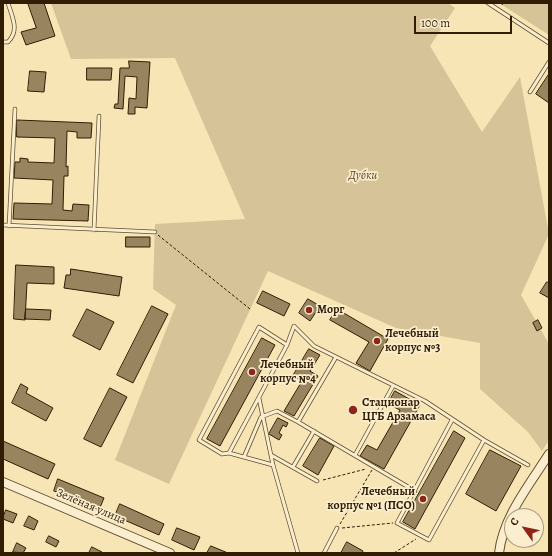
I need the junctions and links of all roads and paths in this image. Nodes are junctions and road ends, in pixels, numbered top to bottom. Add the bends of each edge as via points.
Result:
1 (8, 3) edge
2 (488, 3) edge
3 (503, 3) edge
4 (502, 5) dead end
5 (3, 42) edge
6 (549, 43) edge
7 (549, 62) edge
8 (530, 92) dead end
9 (15, 109) dead end
10 (99, 116) dead end
11 (3, 225) edge
12 (9, 226) junction
13 (94, 230) junction
14 (155, 232) joint
15 (250, 309) dead end
16 (287, 344) junction
17 (336, 357) junction
18 (393, 386) junction
19 (259, 397) junction
20 (261, 417) junction
21 (452, 420) junction
22 (298, 422) junction
23 (314, 431) junction
24 (484, 440) junction
25 (229, 453) junction
26 (549, 454) edge
27 (271, 455) junction
28 (355, 455) junction
29 (244, 457) junction
30 (273, 465) junction
31 (528, 465) dead end
32 (293, 467) junction
33 (374, 467) junction
34 (317, 481) joint
35 (3, 482) edge
36 (415, 490) junction
37 (397, 523) junction
38 (338, 528) junction
39 (421, 536) junction
40 (170, 553) edge
41 (298, 553) edge
42 (324, 553) edge
43 (394, 553) edge
44 (499, 553) edge

1 - 5 lane via 16,27 14,36 8,42
2 - 6 lane
3 - 4 path
7 - 8 lane
9 - 12 lane
10 - 13 lane
11 - 12 lane
12 - 13 lane
13 - 14 lane
14 - 15 path
16 - 17 lane via 294,326 314,346
16 - 19 lane
16 - 25 lane via 259,327 199,440 222,454
17 - 18 lane
17 - 22 lane
18 - 21 lane via 426,401
18 - 28 lane
19 - 20 lane
19 - 25 lane
20 - 22 lane via 276,411
20 - 27 lane
20 - 29 lane
21 - 24 lane
21 - 36 lane
22 - 23 lane
23 - 28 lane
23 - 32 lane
24 - 31 lane
24 - 39 lane via 429,540
25 - 29 lane
26 - 44 street via 507,522
27 - 30 lane
27 - 32 lane
28 - 33 lane
29 - 30 lane
30 - 41 lane
32 - 34 lane
33 - 34 path
33 - 36 lane
33 - 38 path
35 - 40 street, Зелёная улица
36 - 37 lane
37 - 38 path
37 - 39 lane
38 - 42 lane
39 - 43 path

